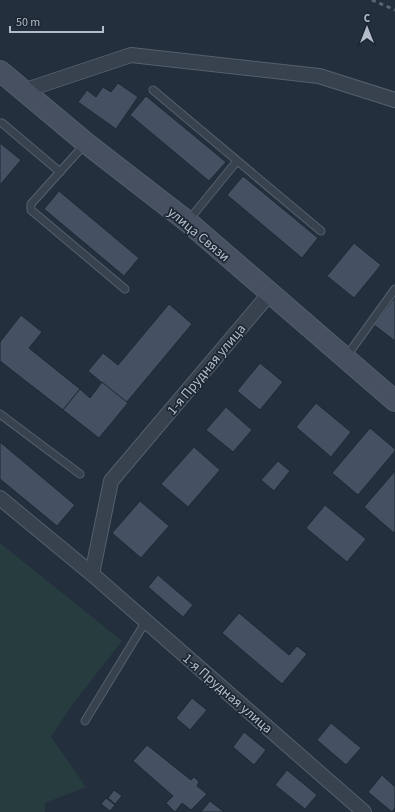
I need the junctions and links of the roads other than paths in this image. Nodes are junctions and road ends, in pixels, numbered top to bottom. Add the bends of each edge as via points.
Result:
1 (0, 71) edge
2 (153, 90) dead end
3 (23, 91) junction
4 (395, 100) edge
5 (0, 123) edge
6 (86, 143) junction
7 (237, 161) junction
8 (60, 172) junction
9 (188, 222) junction
10 (321, 231) dead end
11 (395, 289) edge
12 (125, 290) dead end
13 (270, 293) junction
14 (345, 358) junction
15 (395, 401) edge
16 (0, 414) edge
17 (80, 474) dead end
18 (0, 498) edge
19 (92, 574) junction
20 (146, 621) junction
21 (85, 721) dead end
22 (364, 812) edge

1 - 3 street, улица Связи
2 - 7 lane
3 - 4 street via 131,55 319,76
3 - 6 street, улица Связи
5 - 8 lane
6 - 8 lane
6 - 9 street, улица Связи
7 - 9 lane
7 - 10 lane
8 - 12 lane via 31,204 31,210
9 - 13 street, улица Связи
11 - 14 lane
13 - 14 street, улица Связи
13 - 19 street, 1-я Прудная улица via 111,481
14 - 15 street, улица Связи
16 - 17 lane
18 - 19 street, 1-я Прудная улица
19 - 20 street, 1-я Прудная улица
20 - 21 lane
20 - 22 street, 1-я Прудная улица

